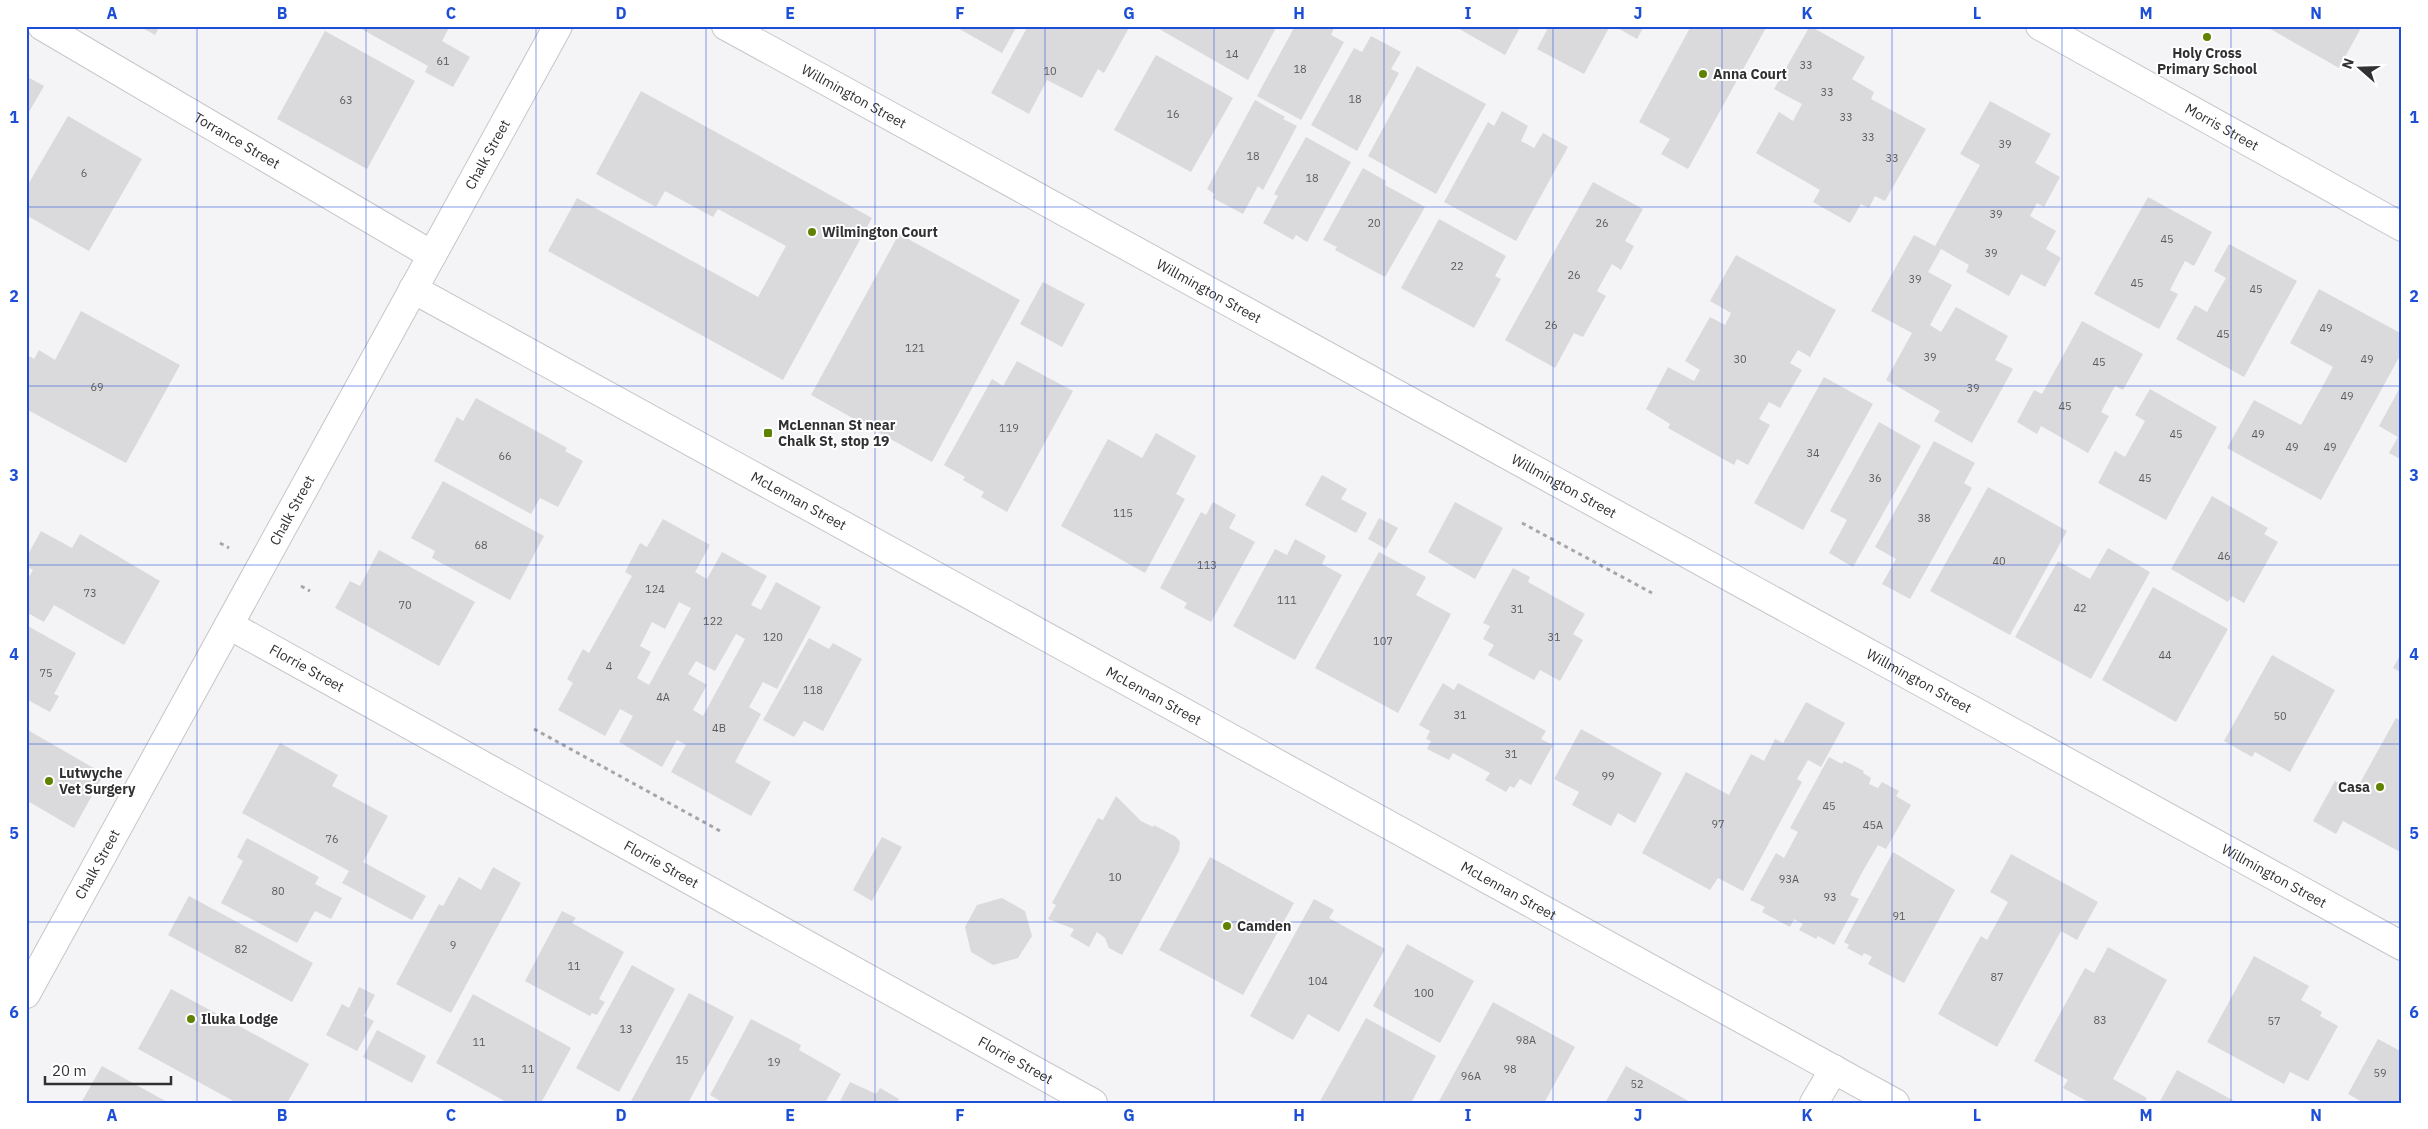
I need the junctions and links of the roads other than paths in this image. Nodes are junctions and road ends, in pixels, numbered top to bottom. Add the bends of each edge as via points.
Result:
1 (42, 26) edge
2 (558, 26) edge
3 (726, 26) edge
4 (2040, 26) edge
5 (2402, 227) edge
6 (432, 255) junction
7 (413, 289) junction
8 (229, 625) junction
9 (2402, 946) edge
10 (26, 994) edge
11 (1834, 1070) junction
12 (1093, 1103) edge
13 (1814, 1103) edge
14 (1894, 1103) edge

1 - 6 street, Torrance Street
2 - 6 street, Chalk Street
3 - 9 street, Willmington Street
4 - 5 street, Morris Street
6 - 7 street, Chalk Street
7 - 8 street, Chalk Street
7 - 11 street, McLennan Street
8 - 10 street, Chalk Street
8 - 12 street, Florrie Street
11 - 13 street
11 - 14 street, McLennan Street

